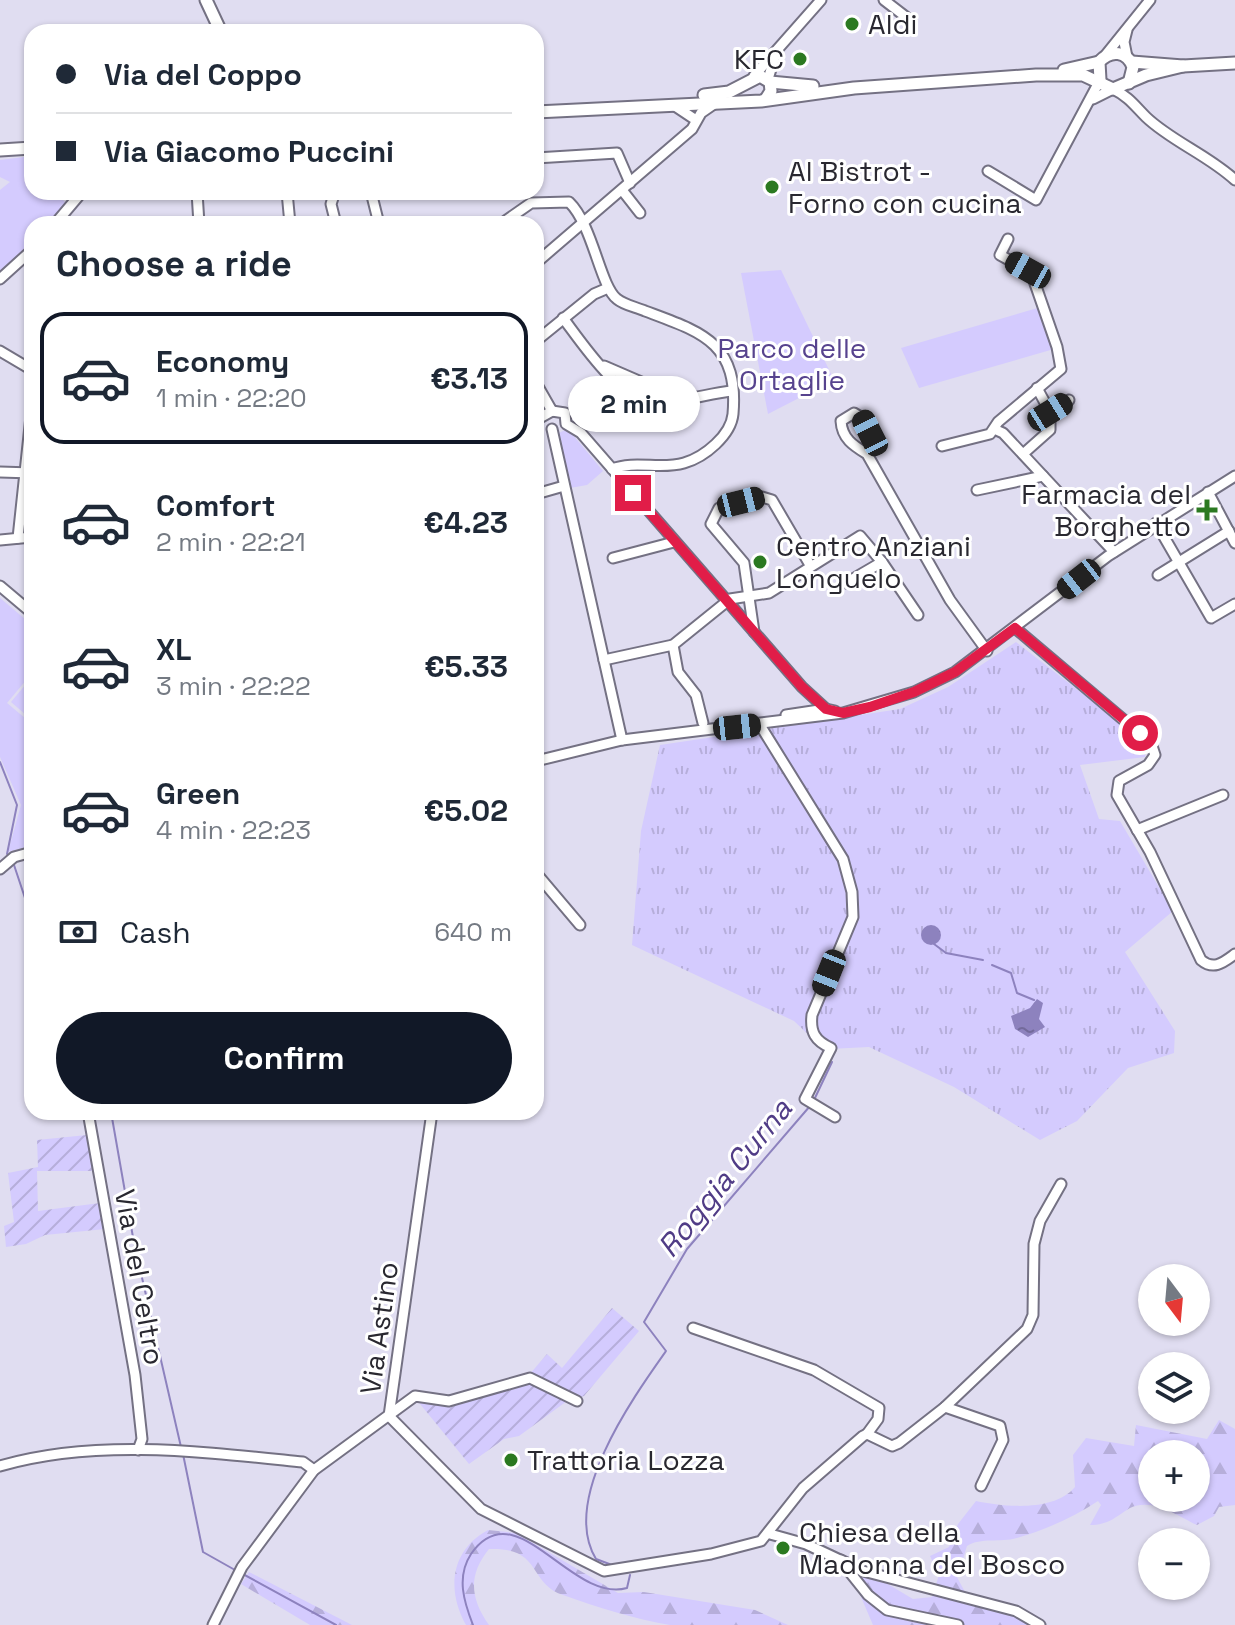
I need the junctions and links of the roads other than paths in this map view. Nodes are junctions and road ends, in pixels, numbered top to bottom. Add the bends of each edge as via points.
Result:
1 (821, 0) edge
2 (884, 0) edge
3 (1150, 0) edge
4 (206, 1) edge
5 (906, 17) dead end
6 (212, 24) edge
7 (217, 24) edge
8 (1128, 26) junction
9 (777, 50) junction
10 (1129, 59) junction
11 (1102, 60) junction
12 (1235, 63) edge
13 (1183, 66) junction
14 (1036, 75) junction
15 (1100, 80) junction
16 (750, 81) junction
17 (769, 81) junction
18 (1129, 83) junction
19 (854, 88) junction
20 (1113, 89) junction
21 (716, 98) junction
22 (1131, 98) junction
23 (766, 99) junction
24 (1093, 99) junction
25 (751, 100) junction
26 (698, 103) junction
27 (672, 104) junction
28 (580, 109) junction
29 (544, 111) edge
30 (693, 118) junction
31 (687, 134) junction
32 (24, 148) edge
33 (0, 150) edge
34 (544, 158) edge
35 (988, 171) dead end
36 (1235, 180) edge
37 (626, 187) junction
38 (75, 200) edge
39 (640, 213) dead end
40 (62, 216) edge
41 (510, 216) edge
42 (584, 223) junction
43 (1008, 239) dead end
44 (544, 256) edge
45 (24, 257) edge
46 (0, 279) edge
47 (608, 288) junction
48 (563, 318) junction
49 (544, 334) edge
50 (0, 351) edge
51 (24, 365) edge
52 (600, 365) junction
53 (1037, 388) junction
54 (731, 391) junction
55 (681, 399) junction
56 (1069, 400) dead end
57 (544, 404) edge
58 (1050, 412) junction
59 (550, 420) junction
60 (544, 421) edge
61 (566, 424) junction
62 (994, 429) junction
63 (942, 446) dead end
64 (867, 454) dead end
65 (1023, 454) junction
66 (612, 469) junction
67 (0, 472) edge
68 (24, 473) edge
69 (1043, 476) junction
70 (1235, 476) edge
71 (564, 486) junction
72 (977, 490) dead end
73 (544, 492) edge
74 (1208, 492) junction
75 (24, 493) edge
76 (1156, 523) junction
77 (1229, 531) junction
78 (24, 537) edge
79 (15, 538) junction
80 (0, 539) edge
81 (674, 542) junction
82 (1235, 543) edge
83 (1114, 552) junction
84 (613, 558) dead end
85 (882, 562) junction
86 (1179, 562) junction
87 (810, 565) junction
88 (1158, 575) dead end
89 (846, 583) dead end
90 (0, 586) edge
91 (751, 596) junction
92 (726, 602) junction
93 (1235, 604) edge
94 (24, 606) edge
95 (918, 615) dead end
96 (1015, 628) junction
97 (754, 633) junction
98 (673, 645) junction
99 (987, 651) junction
100 (604, 660) junction
101 (802, 687) junction
102 (826, 709) junction
103 (797, 712) junction
104 (843, 713) junction
105 (776, 721) junction
106 (703, 723) dead end
107 (760, 725) junction
108 (737, 727) junction
109 (622, 740) junction
110 (544, 759) edge
111 (1223, 795) dead end
112 (1137, 830) junction
113 (24, 854) edge
114 (0, 869) edge
115 (544, 882) edge
116 (580, 925) dead end
117 (1235, 954) edge
118 (835, 1117) dead end
119 (89, 1120) edge
120 (431, 1120) edge
121 (1061, 1184) dead end
122 (693, 1328) dead end
123 (577, 1401) dead end
124 (945, 1407) junction
125 (389, 1416) junction
126 (867, 1434) junction
127 (138, 1450) junction
128 (0, 1466) edge
129 (314, 1470) junction
130 (981, 1486) dead end
131 (770, 1534) junction
132 (840, 1560) junction
133 (213, 1625) edge
134 (958, 1625) edge
135 (1040, 1625) edge

1 - 9 street
2 - 5 street
3 - 8 street
4 - 6 main road
4 - 7 main road
8 - 10 street via 1124,42
8 - 11 street
9 - 16 street
9 - 17 street
10 - 11 main road via 1111,53
10 - 13 main road via 1146,66
10 - 18 main road via 1134,73
11 - 14 main road
11 - 15 main road
12 - 13 main road
13 - 18 main road
14 - 15 main road
14 - 19 main road
15 - 20 main road
15 - 24 street
16 - 17 main road
16 - 21 main road
16 - 25 main road
17 - 19 main road via 790,87
17 - 23 main road
18 - 20 main road
18 - 22 street
19 - 23 main road
20 - 22 street
20 - 24 street
21 - 25 main road
21 - 26 main road
21 - 28 main road via 629,101
21 - 31 street
22 - 36 street via 1147,118 1214,160
23 - 25 main road
24 - 35 street via 1036,200
26 - 27 main road
26 - 30 street
27 - 28 main road
27 - 30 street
28 - 29 main road
30 - 31 street
31 - 37 street
32 - 33 main road
34 - 37 street via 617,153
37 - 39 street
37 - 42 street
38 - 40 street
41 - 42 street via 523,205 554,200 569,202
42 - 44 street
42 - 47 street
43 - 53 street via 1000,255 1031,272 1061,362 1059,371
45 - 46 street
47 - 48 street
47 - 54 street via 617,300 712,339 723,354
48 - 49 street
48 - 52 street
50 - 51 street
52 - 55 street
52 - 55 street via 638,399
53 - 58 street
53 - 62 street
54 - 55 street
54 - 66 street via 730,428 691,460
56 - 58 street
57 - 59 street
58 - 65 street via 1050,430
59 - 60 street
59 - 61 street via 560,429
59 - 61 street via 565,413
59 - 71 street
61 - 66 street via 581,433
62 - 63 street
62 - 65 street
64 - 99 street via 950,600
65 - 69 street
66 - 81 street
67 - 68 street
69 - 72 street
69 - 83 street
70 - 74 street
71 - 73 street
71 - 100 street
74 - 76 street
74 - 77 street
75 - 79 street
76 - 83 street
76 - 86 street
77 - 82 street
77 - 86 street
78 - 79 street
79 - 80 street
81 - 84 street
81 - 92 street
83 - 96 street
85 - 87 street via 860,536
85 - 89 street
85 - 95 street
86 - 88 street
86 - 93 street via 1211,618
87 - 91 street via 769,593
87 - 91 street via 772,500 762,497 719,508 711,524 744,563
90 - 94 street
91 - 92 street
91 - 97 street
92 - 97 street
92 - 98 street
96 - 99 street
96 - 112 street via 1153,746 1151,763 1122,778 1116,788
97 - 101 street
98 - 100 street
98 - 106 street via 678,672 696,695
99 - 104 street via 914,692
100 - 109 street
101 - 102 street
101 - 103 street
102 - 103 street
102 - 104 street
103 - 105 street
103 - 108 street
104 - 105 street
105 - 107 street
107 - 108 street
107 - 118 street via 843,859 852,892 853,917 812,1015 815,1038 831,1048 805,1099
108 - 109 street
109 - 110 street
111 - 112 street
112 - 117 street via 1197,952 1210,966
113 - 114 street
115 - 116 street
119 - 127 street, Via del Celtro via 135,1375 142,1439
120 - 125 street, Via Astino
121 - 124 street via 1034,1244 1031,1323
122 - 126 street via 835,1380 879,1408
123 - 125 street via 530,1378 449,1401 415,1396
124 - 126 street via 892,1446
124 - 130 street via 999,1423 1003,1440
125 - 129 street, Via Astino
125 - 131 street via 481,1509 604,1571 746,1547
126 - 131 street via 803,1488
127 - 128 street via 52,1454
127 - 129 street via 303,1462
129 - 133 street, Via Astino via 242,1567
131 - 132 street
132 - 134 street via 887,1610
132 - 135 street via 863,1571 1016,1611

